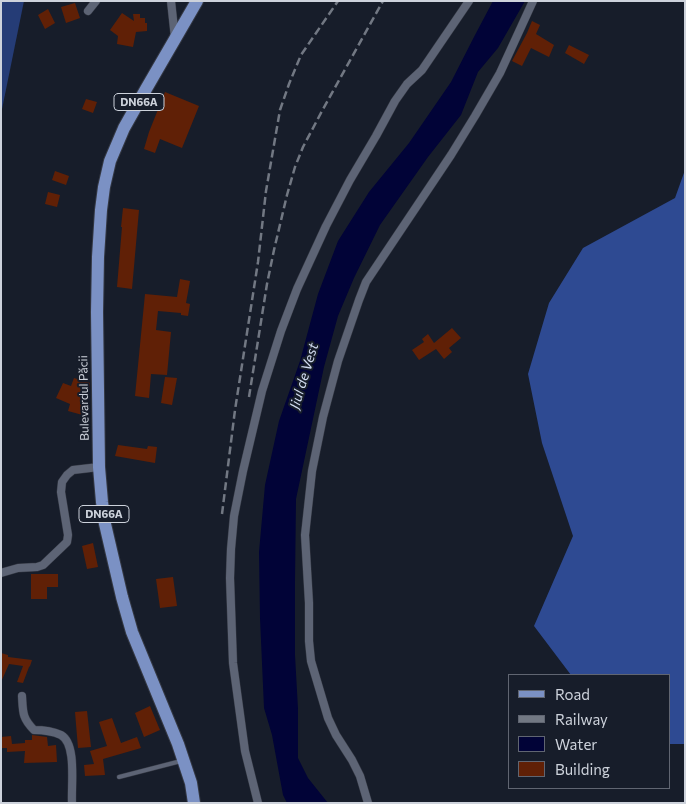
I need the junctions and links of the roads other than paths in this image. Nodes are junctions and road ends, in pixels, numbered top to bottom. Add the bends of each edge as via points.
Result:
1 (96, 1) edge
2 (171, 1) edge
3 (197, 1) edge
4 (469, 1) edge
5 (533, 1) edge
6 (88, 11) dead end
7 (175, 38) junction
8 (99, 467) junction
9 (1, 573) edge
10 (22, 696) dead end
11 (184, 761) junction
12 (119, 777) dead end
13 (72, 803) edge
14 (194, 803) edge
15 (258, 803) edge
16 (368, 803) edge

1 - 6 street
2 - 7 street
3 - 7 main road, Bulevardul Păcii / DN66A
4 - 15 street via 422,70 395,101 350,180 297,289 262,391 234,516 230,578 235,680 245,751
5 - 16 street via 480,108 366,282 322,417 305,535 310,654 328,718 360,776
7 - 8 main road, Bulevardul Păcii / DN66A via 118,140 104,187 97,303
8 - 9 street via 73,470 62,482 68,542 43,565
8 - 11 main road, Bulevardul Păcii / DN66A via 106,524 128,617
10 - 13 street via 27,723 34,730 61,735 69,744
11 - 12 lane
11 - 14 main road, Bulevardul Păcii / DN66A

